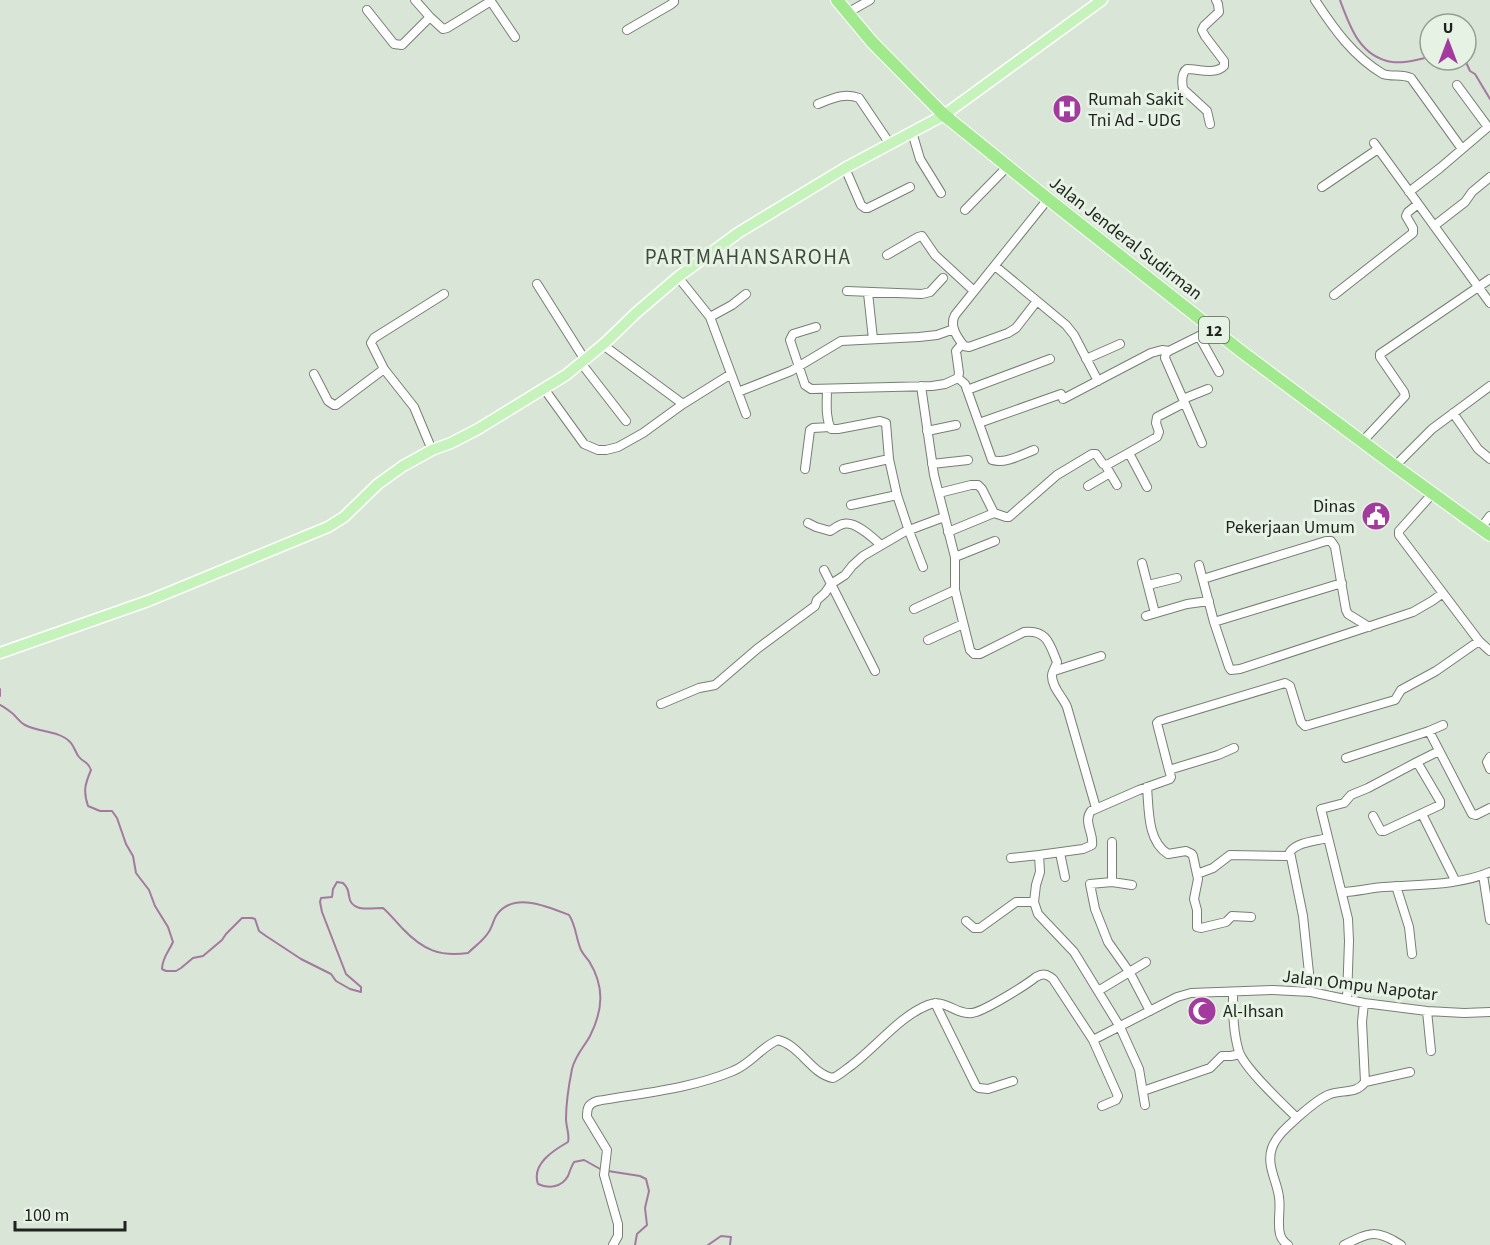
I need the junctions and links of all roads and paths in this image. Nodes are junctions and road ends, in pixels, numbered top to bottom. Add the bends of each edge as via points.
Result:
1 (415, 0) edge
2 (674, 0) edge
3 (837, 0) edge
4 (870, 0) edge
5 (1102, 0) edge
6 (1216, 0) edge
7 (1315, 0) edge
8 (490, 1) edge
9 (367, 10) dead end
10 (847, 13) junction
11 (430, 17) junction
12 (627, 30) dead end
13 (515, 36) dead end
14 (1457, 85) dead end
15 (818, 104) dead end
16 (944, 116) junction
17 (1210, 124) dead end
18 (912, 132) junction
19 (890, 144) junction
20 (1462, 149) junction
21 (1007, 167) junction
22 (845, 168) junction
23 (1490, 177) edge
24 (910, 187) dead end
25 (1322, 187) dead end
26 (1409, 192) junction
27 (941, 193) dead end
28 (1048, 199) junction
29 (1418, 204) junction
30 (965, 210) dead end
31 (1434, 226) junction
32 (886, 255) dead end
33 (995, 266) junction
34 (678, 278) junction
35 (943, 278) dead end
36 (1490, 279) edge
37 (537, 284) dead end
38 (1479, 287) junction
39 (847, 291) dead end
40 (974, 291) junction
41 (868, 293) junction
42 (444, 294) dead end
43 (746, 294) dead end
44 (1334, 295) dead end
45 (1037, 301) junction
46 (1490, 303) edge
47 (710, 317) junction
48 (816, 327) dead end
49 (954, 329) junction
50 (1213, 329) junction
51 (1199, 336) junction
52 (873, 339) junction
53 (962, 344) junction
54 (1120, 344) dead end
55 (603, 345) junction
56 (1169, 351) junction
57 (1050, 359) dead end
58 (1086, 359) junction
59 (583, 362) junction
60 (799, 366) junction
61 (384, 369) junction
62 (1219, 372) dead end
63 (314, 374) dead end
64 (731, 374) junction
65 (958, 378) junction
66 (1098, 381) junction
67 (921, 386) junction
68 (1490, 386) edge
69 (827, 389) junction
70 (1208, 389) dead end
71 (545, 390) junction
72 (967, 390) junction
73 (738, 392) junction
74 (1184, 401) junction
75 (683, 404) junction
76 (1453, 413) junction
77 (746, 414) dead end
78 (626, 421) dead end
79 (979, 423) junction
80 (956, 425) dead end
81 (830, 427) junction
82 (927, 430) junction
83 (1362, 442) junction
84 (1202, 443) dead end
85 (432, 450) junction
86 (1034, 450) dead end
87 (1129, 453) junction
88 (890, 459) junction
89 (1490, 459) edge
90 (968, 460) dead end
91 (932, 464) junction
92 (1395, 466) junction
93 (805, 469) dead end
94 (844, 469) dead end
95 (1108, 469) junction
96 (1117, 484) dead end
97 (1088, 486) dead end
98 (1147, 487) dead end
99 (939, 493) junction
100 (1433, 494) junction
101 (897, 495) junction
102 (851, 505) dead end
103 (994, 513) junction
104 (1490, 516) edge
105 (944, 517) junction
106 (808, 523) dead end
107 (909, 531) junction
108 (948, 532) junction
109 (1486, 532) edge
110 (994, 542) dead end
111 (880, 545) junction
112 (955, 557) junction
113 (1142, 563) dead end
114 (1199, 565) dead end
115 (923, 567) dead end
116 (824, 570) dead end
117 (1177, 578) dead end
118 (1203, 579) junction
119 (1342, 583) junction
120 (831, 584) junction
121 (1148, 585) junction
122 (955, 590) junction
123 (1443, 593) junction
124 (1209, 601) junction
125 (914, 609) dead end
126 (1155, 613) junction
127 (1146, 616) dead end
128 (1214, 622) junction
129 (963, 624) junction
130 (1368, 627) junction
131 (928, 640) dead end
132 (1479, 641) junction
133 (1490, 651) edge
134 (0, 652) edge
135 (1101, 656) dead end
136 (875, 671) dead end
137 (1053, 671) junction
138 (661, 704) dead end
139 (1443, 724) dead end
140 (1429, 731) junction
141 (1234, 748) dead end
142 (1439, 751) junction
143 (1490, 757) edge
144 (1346, 758) dead end
145 (1417, 762) junction
146 (1490, 769) edge
147 (1169, 770) junction
148 (1147, 787) junction
149 (1096, 808) junction
150 (1490, 808) edge
151 (1422, 814) junction
152 (1373, 816) dead end
153 (1328, 838) junction
154 (1112, 842) dead end
155 (1060, 853) junction
156 (1039, 855) junction
157 (1290, 856) junction
158 (1011, 858) dead end
159 (1486, 873) edge
160 (1197, 874) junction
161 (1065, 877) dead end
162 (1455, 880) junction
163 (1112, 882) junction
164 (1132, 885) dead end
165 (1396, 886) junction
166 (1342, 892) junction
167 (1034, 902) junction
168 (1251, 917) dead end
169 (1490, 920) edge
170 (966, 921) dead end
171 (1412, 954) dead end
172 (1146, 962) dead end
173 (1130, 973) junction
174 (1098, 992) junction
175 (1233, 992) junction
176 (1311, 992) junction
177 (1347, 999) junction
178 (935, 1003) junction
179 (1364, 1003) junction
180 (1150, 1011) junction
181 (1427, 1011) junction
182 (1490, 1012) edge
183 (1120, 1027) junction
184 (1093, 1040) junction
185 (1431, 1051) dead end
186 (1240, 1054) junction
187 (1410, 1072) dead end
188 (1013, 1081) dead end
189 (1365, 1082) junction
190 (1143, 1091) junction
191 (1145, 1105) dead end
192 (1102, 1106) dead end
193 (1297, 1118) junction
194 (613, 1245) edge
195 (1288, 1245) edge
196 (1344, 1245) edge
197 (1401, 1245) edge

1 - 11 street
2 - 12 street
3 - 10 highway, 12
4 - 10 street
5 - 16 main road
6 - 17 street via 1219,12 1202,30 1224,66 1215,71 1191,69 1183,73 1185,91 1207,111
7 - 20 street via 1354,52 1383,74 1411,78
8 - 11 street via 445,29
8 - 13 street
9 - 11 street via 398,46
10 - 16 highway, 12
14 - 20 street via 1488,126
15 - 19 street via 839,97 859,98
16 - 18 main road
16 - 21 highway, Jalan Jenderal Sudirman / 12
18 - 19 main road
18 - 27 street via 920,159
19 - 22 main road
20 - 26 street
21 - 28 highway, Jalan Jenderal Sudirman / 12
21 - 30 street
22 - 24 street via 865,208
22 - 34 main road via 738,233
23 - 31 street
25 - 26 street via 1376,146
26 - 29 street
28 - 33 street
28 - 50 highway, Jalan Jenderal Sudirman / 12
29 - 31 street
29 - 44 street via 1406,216 1413,233
31 - 38 street
32 - 40 street via 922,236 935,255
33 - 40 street
33 - 45 street
34 - 47 street
34 - 55 main road
35 - 41 street via 930,292 922,294
36 - 38 street
37 - 59 street
38 - 46 street
38 - 83 street via 1380,354 1405,396
39 - 41 street
40 - 49 street via 953,319
41 - 52 street
42 - 61 street via 372,340
43 - 47 street
45 - 53 street via 1008,333 969,348
45 - 58 street via 1071,330
47 - 64 street
48 - 60 street via 791,336
49 - 52 street via 937,335
49 - 53 street
50 - 51 street
50 - 83 highway, Jalan Jenderal Sudirman / 12
51 - 56 street
51 - 62 street
52 - 60 street via 842,341
53 - 65 street via 956,351
54 - 58 street
55 - 59 main road
55 - 75 street
56 - 66 street via 1151,352
56 - 74 street via 1165,358
57 - 72 street
58 - 66 street
59 - 71 main road
59 - 78 street
60 - 69 street via 807,388
60 - 73 street
61 - 63 street via 336,405 328,401
61 - 85 street via 414,407
64 - 73 street
64 - 75 street
65 - 67 street via 945,384
65 - 72 street
66 - 79 street via 1063,399 1060,394
67 - 69 street
67 - 82 street
68 - 76 street
69 - 81 street
70 - 74 street
71 - 75 street via 584,444 598,450 618,447
71 - 85 main road via 478,429
72 - 79 street
73 - 77 street
74 - 84 street
74 - 87 street via 1158,416 1158,435
76 - 89 street
76 - 92 street
79 - 86 street via 992,460 1018,457
80 - 82 street
81 - 88 street via 834,430 884,422
81 - 93 street via 810,430
82 - 91 street
83 - 92 highway, Jalan Jenderal Sudirman / 12
85 - 134 main road via 378,484 328,528 148,601
87 - 95 street
87 - 98 street
88 - 94 street
88 - 101 street
90 - 91 street
91 - 99 street
92 - 100 highway, Jalan Jenderal Sudirman / 12
95 - 96 street
95 - 97 street
95 - 103 street via 1093,454 1057,475 1006,518
99 - 103 street via 978,485
99 - 105 street
100 - 109 highway, Jalan Jenderal Sudirman / 12
100 - 123 street via 1399,535
101 - 102 street
101 - 107 street
103 - 108 street
104 - 109 street
105 - 107 street
105 - 108 street
106 - 111 street via 830,531 843,524 852,525
107 - 111 street
107 - 115 street
108 - 112 street
110 - 112 street
111 - 120 street
112 - 122 street
113 - 121 street
114 - 118 street
116 - 120 street
117 - 121 street
118 - 119 street via 1331,541
118 - 124 street
119 - 128 street
119 - 130 street via 1348,614
120 - 136 street
120 - 138 street via 813,608 715,685
121 - 126 street
122 - 125 street
122 - 129 street
123 - 130 street via 1413,612
123 - 132 street
124 - 126 street
124 - 128 street
126 - 127 street
128 - 130 street via 1231,670
129 - 131 street
129 - 137 street via 970,650 976,654 1024,632 1040,634 1047,639 1057,662
132 - 133 street
132 - 147 street via 1401,690 1395,700 1305,726 1290,686 1285,683 1159,721
135 - 137 street
137 - 149 street via 1052,679 1067,708
139 - 140 street
140 - 142 street
140 - 144 street
141 - 147 street
142 - 145 street
142 - 150 street via 1472,814
143 - 146 street
145 - 151 street via 1440,801 1438,807
145 - 153 street via 1352,794 1344,803 1321,808
147 - 148 street via 1170,779
148 - 149 street
148 - 160 street via 1156,840 1168,854 1192,854
149 - 155 street via 1087,817 1092,846
151 - 152 street via 1383,831
151 - 162 street
153 - 157 street via 1296,846
153 - 166 street
154 - 163 street
155 - 156 street
155 - 161 street
156 - 158 street
156 - 167 street
157 - 160 street via 1230,855
157 - 176 street via 1303,916
159 - 162 street
159 - 169 street
160 - 168 street via 1194,899 1198,927 1226,922 1231,916
162 - 165 street
163 - 164 street
163 - 173 street via 1090,884 1092,901 1108,942
165 - 166 street
165 - 171 street via 1409,927
166 - 177 street via 1348,918
167 - 170 street via 1016,902 980,928
167 - 174 street via 1038,914 1074,952
172 - 173 street
173 - 174 street
173 - 180 street
174 - 183 street
175 - 176 street, Jalan Ompu Napotar
175 - 180 street, Jalan Ompu Napotar via 1184,994
175 - 186 street via 1235,1037
176 - 177 street, Jalan Ompu Napotar
177 - 179 street, Jalan Ompu Napotar
178 - 184 street via 973,1013 1046,974
178 - 188 street via 976,1086 988,1089
178 - 194 street via 912,1014 833,1078 778,1040 750,1062 722,1075 591,1103 587,1117 606,1147 604,1175 618,1224
179 - 181 street, Jalan Ompu Napotar
179 - 189 street
180 - 183 street, Jalan Ompu Napotar
181 - 182 street, Jalan Ompu Napotar
181 - 185 street
183 - 184 street, Jalan Ompu Napotar
183 - 190 street
184 - 192 street via 1118,1096
186 - 190 street via 1222,1056 1200,1072
186 - 193 street
187 - 189 street
189 - 193 street via 1354,1091 1327,1095
190 - 191 street
193 - 195 street via 1273,1144 1270,1161 1279,1195 1280,1236
196 - 197 street via 1375,1233

